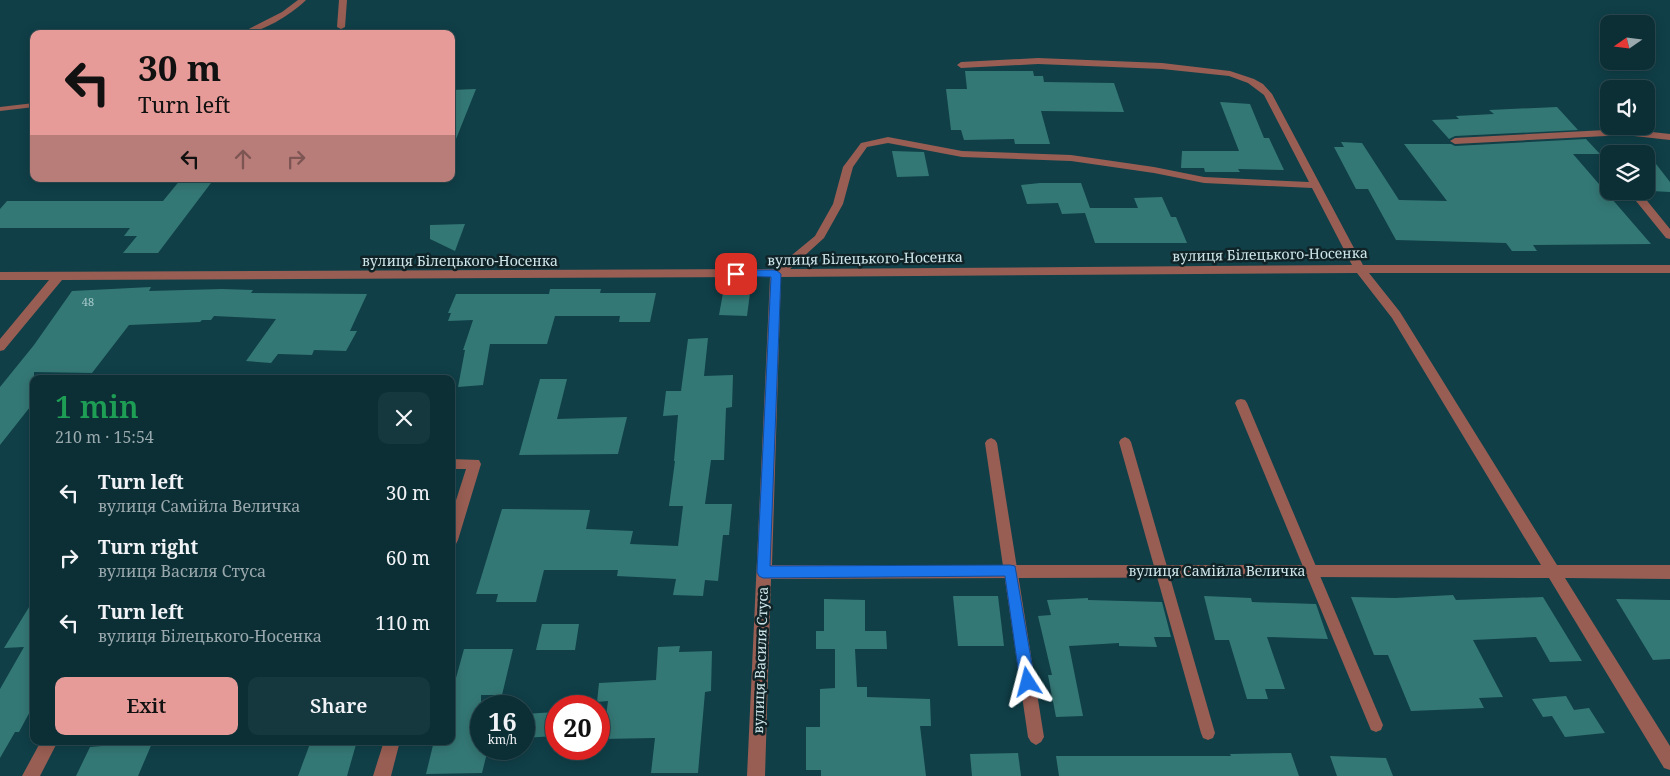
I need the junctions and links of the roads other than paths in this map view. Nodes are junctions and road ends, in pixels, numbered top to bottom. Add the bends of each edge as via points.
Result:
1 (302, 0) edge
2 (343, 0) edge
3 (341, 27) dead end
4 (252, 30) edge
5 (961, 66) dead end
6 (30, 105) edge
7 (0, 109) edge
8 (1670, 137) edge
9 (1455, 141) dead end
10 (1315, 184) junction
11 (1641, 200) edge
12 (1670, 236) edge
13 (1360, 268) junction
14 (1670, 269) edge
15 (776, 274) junction
16 (0, 276) edge
17 (58, 276) junction
18 (0, 347) edge
19 (1241, 403) dead end
20 (1125, 442) dead end
21 (991, 443) dead end
22 (455, 464) edge
23 (455, 527) edge
24 (1010, 570) junction
25 (1313, 570) junction
26 (1551, 570) junction
27 (1162, 571) junction
28 (763, 572) junction
29 (1670, 572) edge
30 (1376, 725) dead end
31 (1208, 733) dead end
32 (1036, 737) dead end
33 (48, 745) edge
34 (391, 745) edge
35 (1670, 762) edge
36 (30, 776) edge
37 (382, 776) edge
38 (756, 776) edge

1 - 4 lane via 285,14
2 - 3 lane
5 - 10 street via 1038,61 1144,65 1230,74 1251,81 1268,94
6 - 7 lane
8 - 9 street via 1625,132
10 - 13 street
10 - 15 street via 1204,180 1071,158 962,154 888,140 864,146 848,167 838,204 819,238
11 - 12 street
13 - 14 street, вулиця Білецького-Носенка
13 - 15 street, вулиця Білецького-Носенка
13 - 26 street via 1396,315
15 - 17 street, вулиця Білецького-Носенка
15 - 28 street, вулиця Василя Стуса
16 - 17 street, вулиця Білецького-Носенка
17 - 18 street
19 - 25 lane
20 - 27 lane
21 - 24 lane
22 - 23 street via 474,464
24 - 27 street, вулиця Самійла Величка
24 - 28 street, вулиця Самійла Величка
24 - 32 lane
25 - 26 street, вулиця Самійла Величка
25 - 27 street, вулиця Самійла Величка
25 - 30 lane
26 - 29 street, вулиця Самійла Величка
26 - 35 street
27 - 31 lane
28 - 38 street, вулиця Василя Стуса
33 - 36 street
34 - 37 street

